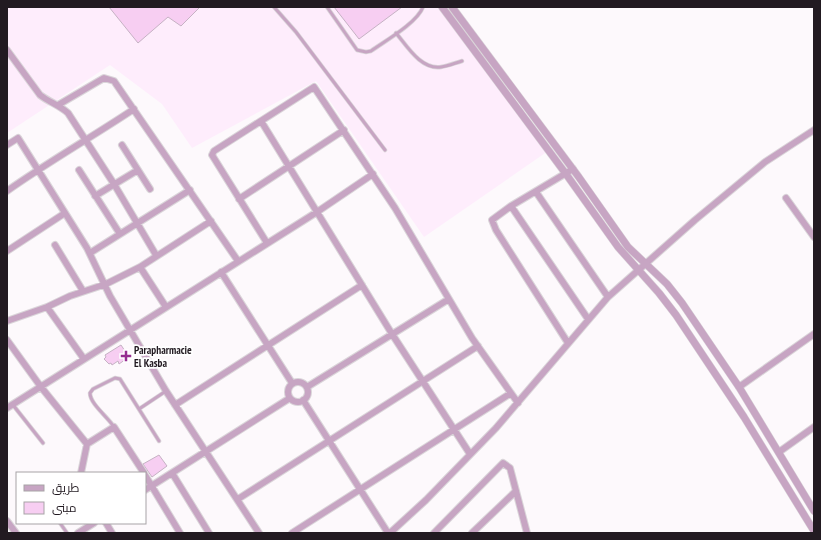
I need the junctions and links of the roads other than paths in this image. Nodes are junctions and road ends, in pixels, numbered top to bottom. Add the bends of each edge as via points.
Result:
1 (274, 7) edge
2 (326, 7) edge
3 (423, 7) edge
4 (442, 7) edge
5 (452, 7) edge
6 (396, 33) junction
7 (7, 50) edge
8 (462, 61) dead end
9 (58, 105) junction
10 (134, 109) junction
11 (261, 121) junction
12 (344, 130) junction
13 (814, 130) edge
14 (86, 141) junction
15 (7, 145) edge
16 (122, 145) dead end
17 (386, 150) dead end
18 (289, 166) junction
19 (38, 169) junction
20 (573, 169) junction
21 (79, 170) dead end
22 (138, 170) junction
23 (373, 174) junction
24 (566, 174) junction
25 (114, 184) junction
26 (150, 189) dead end
27 (190, 190) junction
28 (7, 191) edge
29 (536, 192) junction
30 (95, 196) junction
31 (786, 198) dead end
32 (239, 199) junction
33 (511, 206) junction
34 (317, 212) junction
35 (65, 213) junction
36 (211, 221) junction
37 (137, 223) junction
38 (120, 234) junction
39 (814, 237) edge
40 (267, 243) junction
41 (55, 245) dead end
42 (7, 251) edge
43 (90, 253) junction
44 (156, 255) junction
45 (238, 261) junction
46 (645, 264) junction
47 (140, 266) junction
48 (638, 270) junction
49 (221, 272) junction
50 (106, 284) junction
51 (362, 285) junction
52 (83, 291) junction
53 (608, 297) junction
54 (449, 299) junction
55 (47, 306) junction
56 (166, 306) junction
57 (588, 318) junction
58 (7, 321) edge
59 (130, 330) junction
60 (392, 334) junction
61 (814, 334) edge
62 (7, 340) edge
63 (568, 343) junction
64 (269, 346) junction
65 (478, 346) junction
66 (84, 359) junction
67 (422, 382) junction
68 (292, 383) junction
69 (41, 387) junction
70 (307, 387) junction
71 (739, 387) junction
72 (166, 391) junction
73 (511, 393) junction
74 (290, 398) junction
75 (303, 400) junction
76 (518, 403) junction
77 (175, 405) junction
78 (10, 407) edge
79 (139, 409) junction
80 (114, 427) junction
81 (814, 427) edge
82 (453, 430) junction
83 (159, 441) dead end
84 (328, 441) junction
85 (43, 443) dead end
86 (87, 444) junction
87 (205, 452) junction
88 (779, 452) junction
89 (470, 454) junction
90 (81, 472) edge
91 (144, 472) edge
92 (172, 473) junction
93 (146, 476) edge
94 (152, 486) junction
95 (146, 489) edge
96 (359, 490) junction
97 (516, 491) junction
98 (238, 499) junction
99 (814, 511) edge
100 (7, 521) edge
101 (61, 524) edge
102 (92, 524) edge
103 (107, 524) edge
104 (814, 532) edge
105 (16, 533) edge
106 (67, 533) edge
107 (78, 533) edge
108 (112, 533) edge
109 (180, 533) edge
110 (210, 533) edge
111 (259, 533) edge
112 (292, 533) edge
113 (389, 533) edge
114 (434, 533) edge
115 (472, 533) edge
116 (527, 533) edge

1 - 17 lane
2 - 6 lane via 357,50 362,52 371,51
3 - 6 lane via 421,12
4 - 24 street
5 - 20 street
6 - 8 lane via 423,63 432,67
7 - 9 street via 40,95
9 - 10 street via 104,78 114,81
9 - 14 street via 68,113
10 - 14 street
10 - 27 street
11 - 12 street via 314,87
11 - 18 street
11 - 32 street via 212,154
12 - 18 street
12 - 23 street
13 - 46 street via 765,162
14 - 19 street
14 - 25 street
15 - 19 street via 18,138
16 - 22 street
18 - 32 street
18 - 34 street
19 - 28 street
19 - 35 street
20 - 24 street
20 - 46 street via 619,236
21 - 30 street
22 - 25 street
22 - 26 street
23 - 34 street
23 - 54 street
24 - 29 street
24 - 48 street via 615,244
25 - 30 street
25 - 37 street
27 - 36 street
27 - 37 street
29 - 33 street
29 - 53 street
30 - 38 street
31 - 39 street
32 - 40 street
33 - 57 street
33 - 63 street via 492,220 493,224
34 - 40 street
34 - 51 street
35 - 42 street
35 - 43 street
36 - 44 street
36 - 45 street
37 - 38 street
37 - 44 street
38 - 43 street
40 - 45 street
41 - 52 street
43 - 50 street
44 - 47 street
45 - 49 street
46 - 48 street
46 - 71 street via 672,290
47 - 50 street
47 - 56 street
48 - 53 street
48 - 104 street via 676,315 748,424
49 - 56 street
49 - 64 street
50 - 52 street
50 - 59 street via 110,296
51 - 60 street
51 - 64 street
52 - 55 street
53 - 57 street
54 - 60 street
54 - 65 street
55 - 58 street
55 - 66 street
56 - 59 street
57 - 63 street
59 - 66 street
59 - 72 street
60 - 67 street
60 - 70 street
61 - 71 street
62 - 69 street
63 - 76 street
64 - 68 street
64 - 77 street
65 - 67 street
65 - 73 street
66 - 69 street
67 - 82 street
67 - 84 street
68 - 70 street via 302,382
68 - 74 street via 288,392
69 - 78 street
69 - 86 street
70 - 75 street via 307,395
71 - 88 street
72 - 77 street
72 - 79 lane
73 - 76 street
73 - 82 street
74 - 75 street via 298,402
74 - 87 street
75 - 84 street
76 - 89 street
77 - 87 street
78 - 85 lane
79 - 80 lane via 120,379 112,378 93,389 90,398
79 - 83 lane
80 - 86 street
80 - 91 street
81 - 88 street
82 - 89 street
82 - 96 street
84 - 96 street
84 - 98 street
86 - 90 street
87 - 92 street
87 - 98 street
88 - 99 street
89 - 113 street via 426,500
92 - 94 street
92 - 110 street
93 - 94 street
94 - 95 street
94 - 109 street
96 - 112 street
96 - 113 street
97 - 114 street via 510,468 503,463
97 - 115 street
97 - 116 street
98 - 111 street
100 - 105 street
101 - 106 lane
102 - 107 street
103 - 108 street

